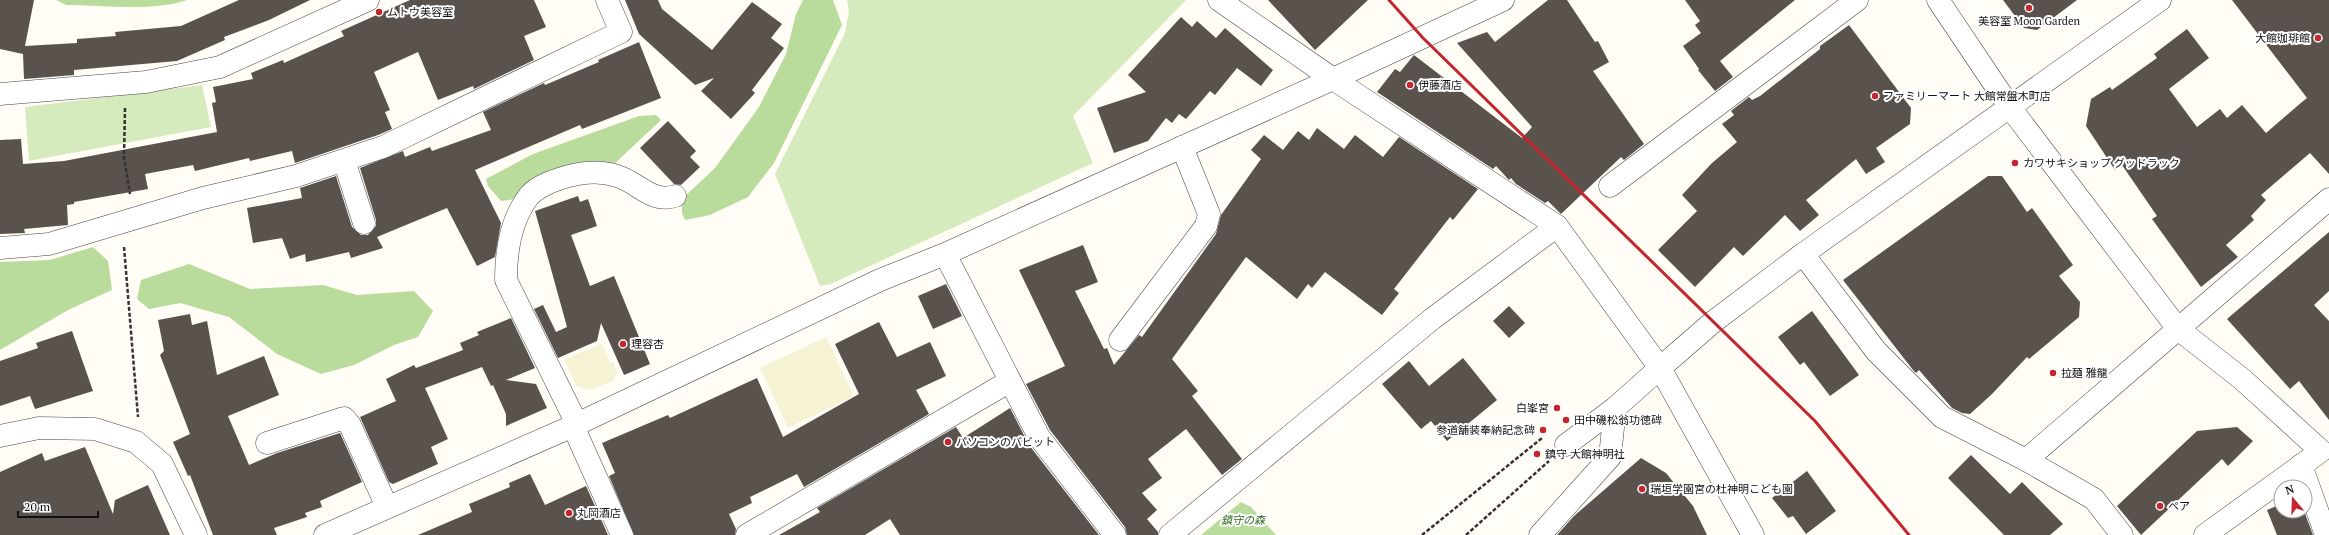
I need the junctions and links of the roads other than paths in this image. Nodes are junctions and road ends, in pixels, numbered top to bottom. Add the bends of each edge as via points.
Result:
1 (368, 0) edge
2 (607, 0) edge
3 (1219, 0) edge
4 (1503, 0) edge
5 (1857, 0) edge
6 (1938, 0) edge
7 (2160, 0) edge
8 (1333, 79) junction
9 (0, 94) edge
10 (2009, 106) junction
11 (1182, 147) junction
12 (344, 160) junction
13 (1610, 186) dead end
14 (675, 196) dead end
15 (2329, 199) edge
16 (364, 223) dead end
17 (1557, 226) junction
18 (0, 248) edge
19 (945, 254) junction
20 (1803, 254) junction
21 (2178, 329) junction
22 (1120, 340) dead end
23 (1660, 368) junction
24 (1010, 381) junction
25 (1615, 408) junction
26 (575, 425) junction
27 (0, 436) edge
28 (267, 443) dead end
29 (1566, 445) road end
30 (2325, 450) edge
31 (2026, 460) junction
32 (2302, 465) junction
33 (387, 507) junction
34 (196, 535) edge
35 (325, 535) edge
36 (622, 535) edge
37 (747, 535) edge
38 (1115, 535) edge
39 (1170, 535) edge
40 (1540, 535) edge
41 (1753, 535) edge
42 (2122, 535) edge
43 (2205, 535) edge
44 (2326, 535) edge

1 - 9 street via 220,67 146,82
2 - 12 street via 621,32 383,147
3 - 8 street
4 - 8 street
5 - 13 street
6 - 10 street
7 - 10 street
8 - 11 street
8 - 17 street
10 - 20 street
10 - 21 street
11 - 19 street
11 - 22 street via 1209,214 1206,226
12 - 16 street
12 - 18 street via 296,176 203,198 49,244
14 - 26 street via 666,199 649,194 618,176 585,172 551,181 529,196 514,225 506,259 506,280
15 - 21 street
17 - 23 street
17 - 39 street via 1432,319
19 - 24 street
19 - 26 street via 880,280
20 - 23 street via 1713,322
20 - 31 street via 1876,351 1942,417
21 - 30 street via 2242,379
21 - 31 street
23 - 25 street
23 - 41 street
24 - 37 street
24 - 38 street via 1039,438
25 - 29 street
25 - 40 street via 1610,458
26 - 33 street
26 - 36 street
27 - 34 street via 39,428 94,429 136,442 162,464
28 - 33 street via 344,418 350,425
30 - 32 street
31 - 42 street via 2094,499
32 - 43 street
32 - 44 street
33 - 35 street

